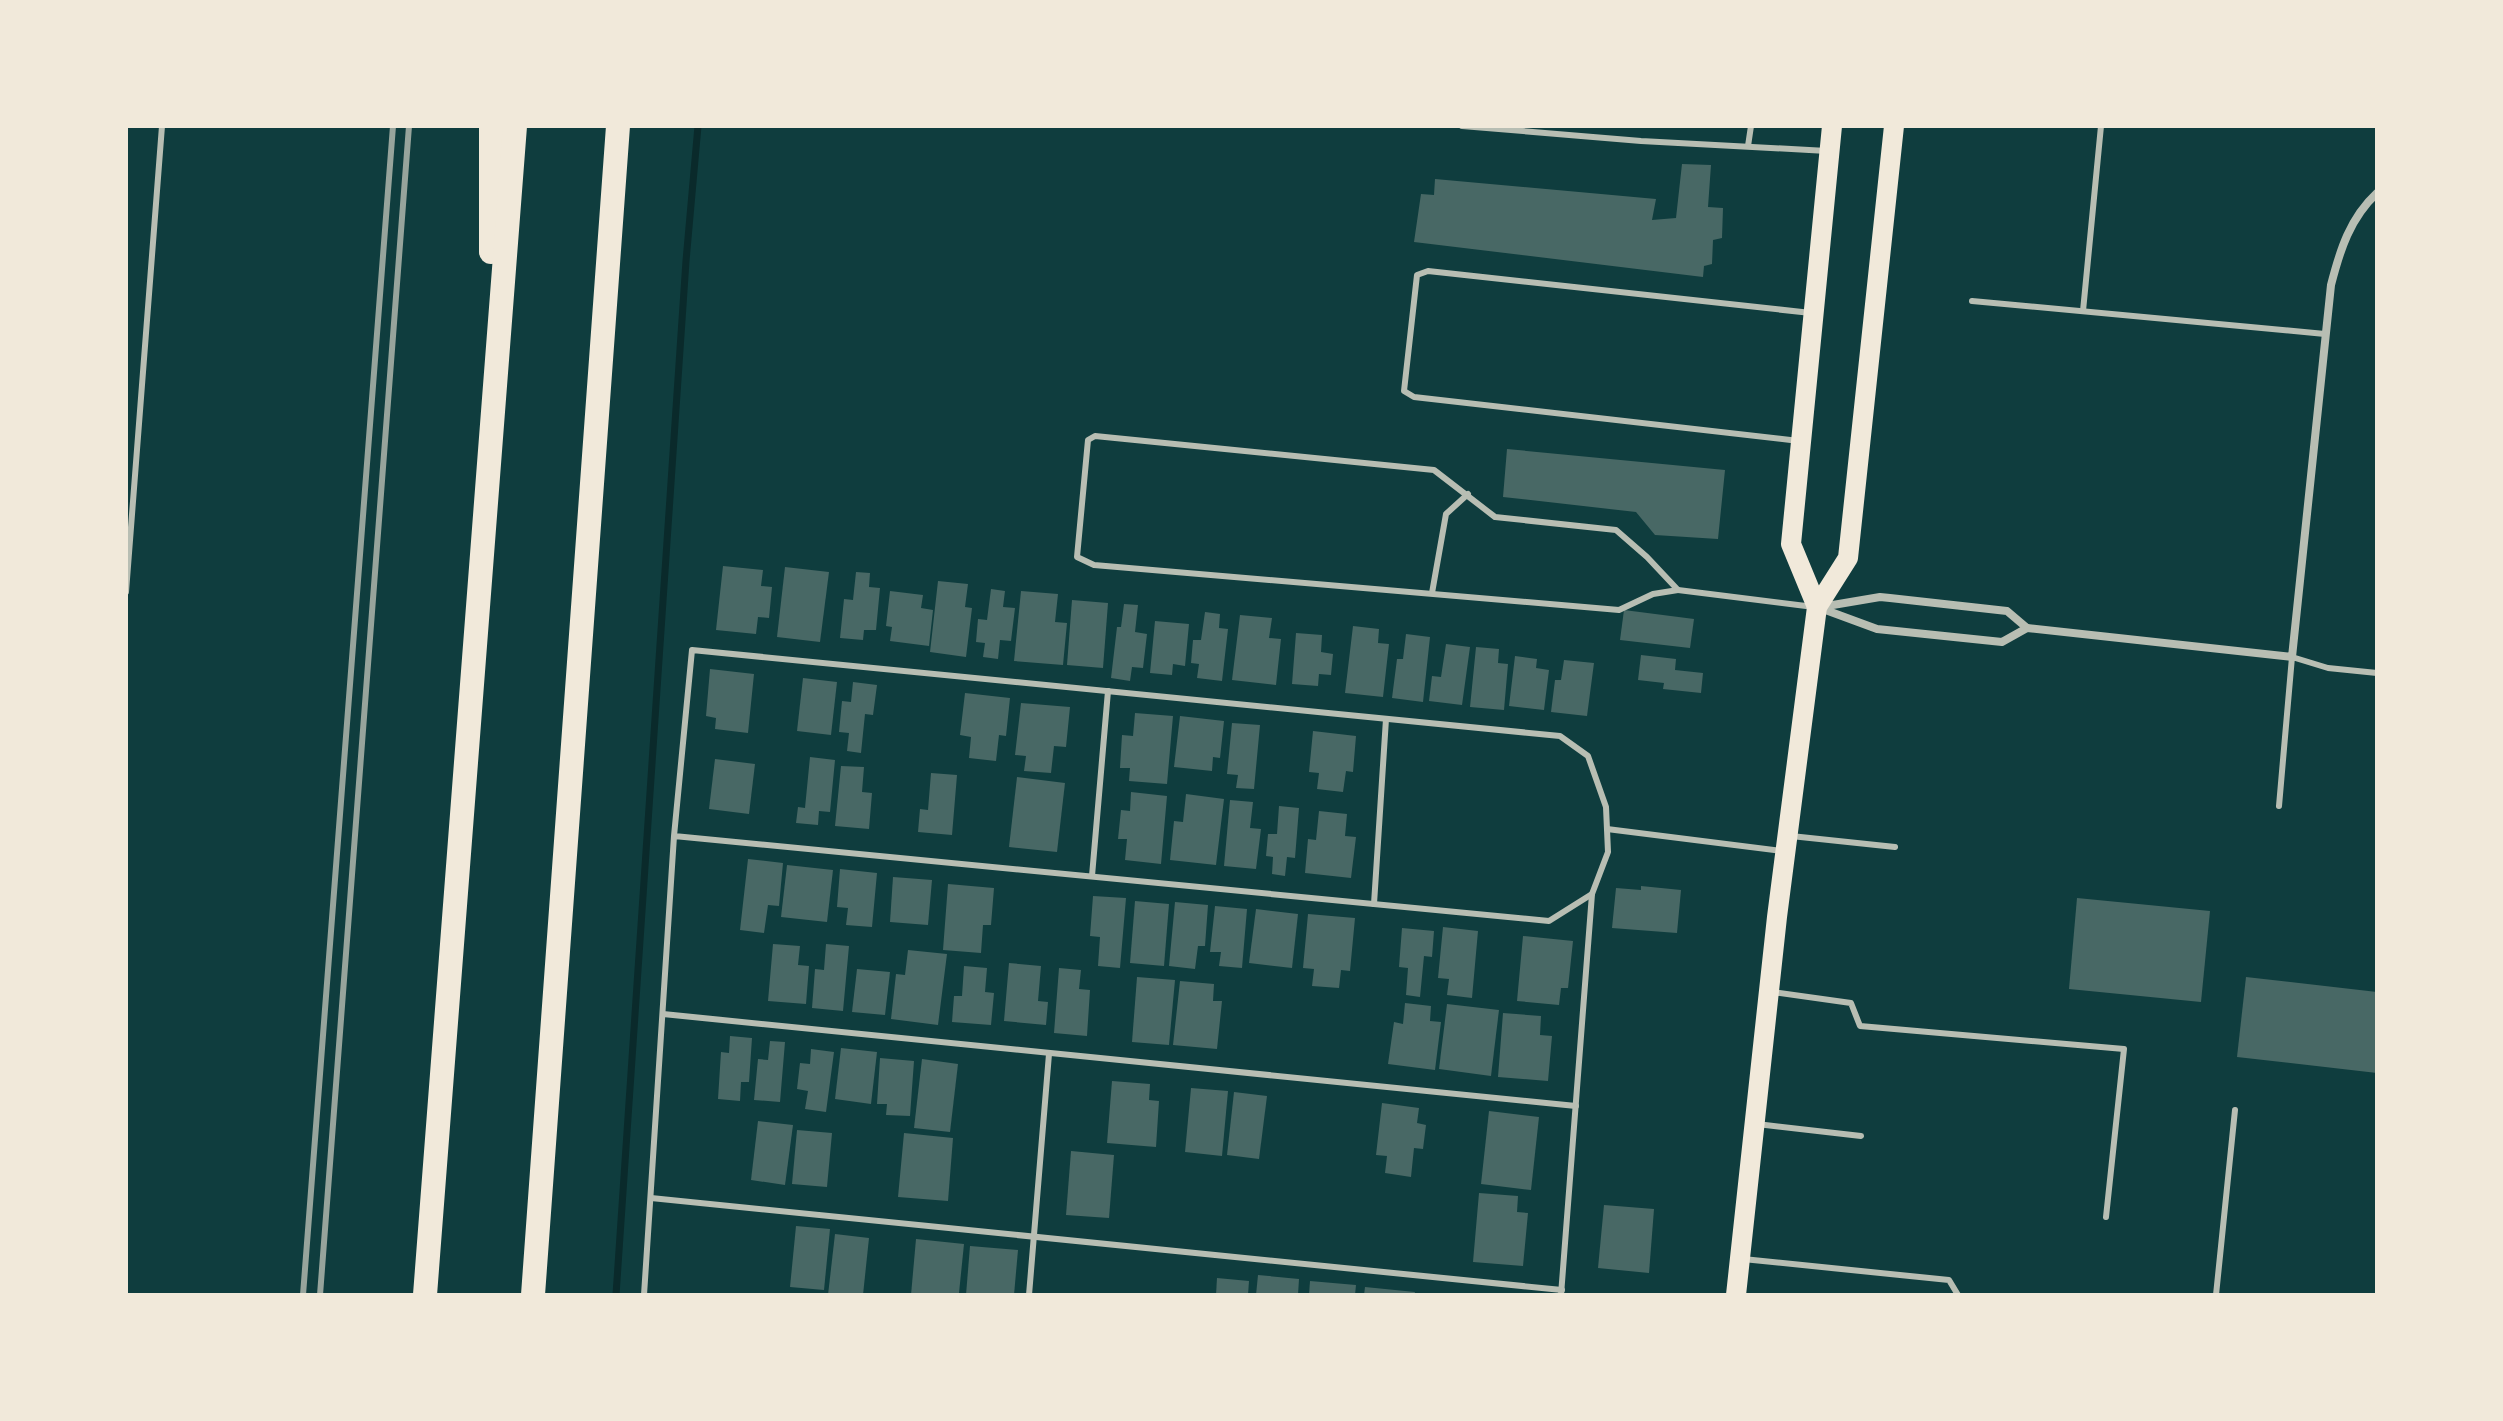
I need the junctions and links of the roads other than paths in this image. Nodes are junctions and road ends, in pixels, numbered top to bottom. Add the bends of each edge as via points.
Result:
1 (162, 126) edge
2 (491, 126) edge
3 (515, 126) edge
4 (618, 126) edge
5 (1462, 126) edge
6 (1751, 126) edge
7 (1832, 126) edge
8 (1894, 126) edge
9 (2101, 126) edge
10 (1748, 146) junction
11 (1830, 151) junction
12 (2377, 193) edge
13 (1972, 301) dead end
14 (2083, 311) junction
15 (1815, 313) junction
16 (2325, 334) junction
17 (491, 437) junction
18 (1802, 442) junction
19 (1468, 494) junction
20 (1678, 590) junction
21 (126, 592) edge
22 (1432, 593) junction
23 (1817, 607) junction
24 (2027, 628) junction
25 (2292, 657) junction
26 (2377, 673) edge
27 (1108, 691) junction
28 (1386, 719) junction
29 (2279, 806) dead end
30 (1607, 829) junction
31 (674, 836) junction
32 (1786, 843) junction
33 (1895, 847) dead end
34 (1092, 876) junction
35 (1592, 894) junction
36 (1374, 904) junction
37 (1769, 991) junction
38 (663, 1014) junction
39 (1049, 1054) junction
40 (1576, 1106) junction
41 (2235, 1110) dead end
42 (1754, 1124) junction
43 (1861, 1136) dead end
44 (651, 1198) junction
45 (2106, 1217) dead end
46 (1033, 1237) junction
47 (1740, 1258) junction
48 (1562, 1293) edge
49 (425, 1295) edge
50 (533, 1295) edge
51 (644, 1295) edge
52 (1029, 1295) edge
53 (1736, 1295) edge
54 (1958, 1295) edge
55 (2216, 1295) edge

1 - 21 lane
2 - 17 highway
3 - 17 highway
4 - 50 highway
5 - 10 lane
6 - 10 lane
7 - 11 main road
8 - 23 main road via 1848,558
9 - 14 lane
10 - 11 lane
11 - 15 main road
12 - 16 street via 2343,245
13 - 14 lane
14 - 16 lane
15 - 18 main road
15 - 18 lane via 1428,271 1417,275 1404,391 1414,397
16 - 25 street
17 - 49 highway
18 - 23 main road via 1791,544
19 - 20 lane via 1495,517 1616,530
19 - 22 lane via 1446,514
19 - 22 lane via 1434,470 1095,436 1088,440 1077,557 1094,565
20 - 22 lane via 1653,594 1619,610
20 - 23 lane
23 - 24 street via 1880,597 2007,611
23 - 24 street via 1877,629 2002,642
23 - 32 main road
24 - 25 street
25 - 26 lane via 2328,668
25 - 29 lane
27 - 28 lane
27 - 31 lane via 692,650
27 - 34 lane
28 - 30 lane via 1560,736 1588,756 1606,807
28 - 36 lane
30 - 32 lane
30 - 35 lane via 1608,852
31 - 34 lane
31 - 38 lane
32 - 33 lane
32 - 37 main road
34 - 36 lane
35 - 36 lane via 1549,921
35 - 40 lane
37 - 42 main road
37 - 45 lane via 1851,1003 1860,1026 2124,1049
38 - 39 lane
38 - 44 lane
39 - 40 lane
39 - 46 lane
40 - 48 lane
41 - 55 lane
42 - 43 lane
42 - 47 main road
44 - 46 lane
44 - 51 lane
46 - 48 lane
46 - 52 lane
47 - 53 main road
47 - 54 lane via 1949,1280

